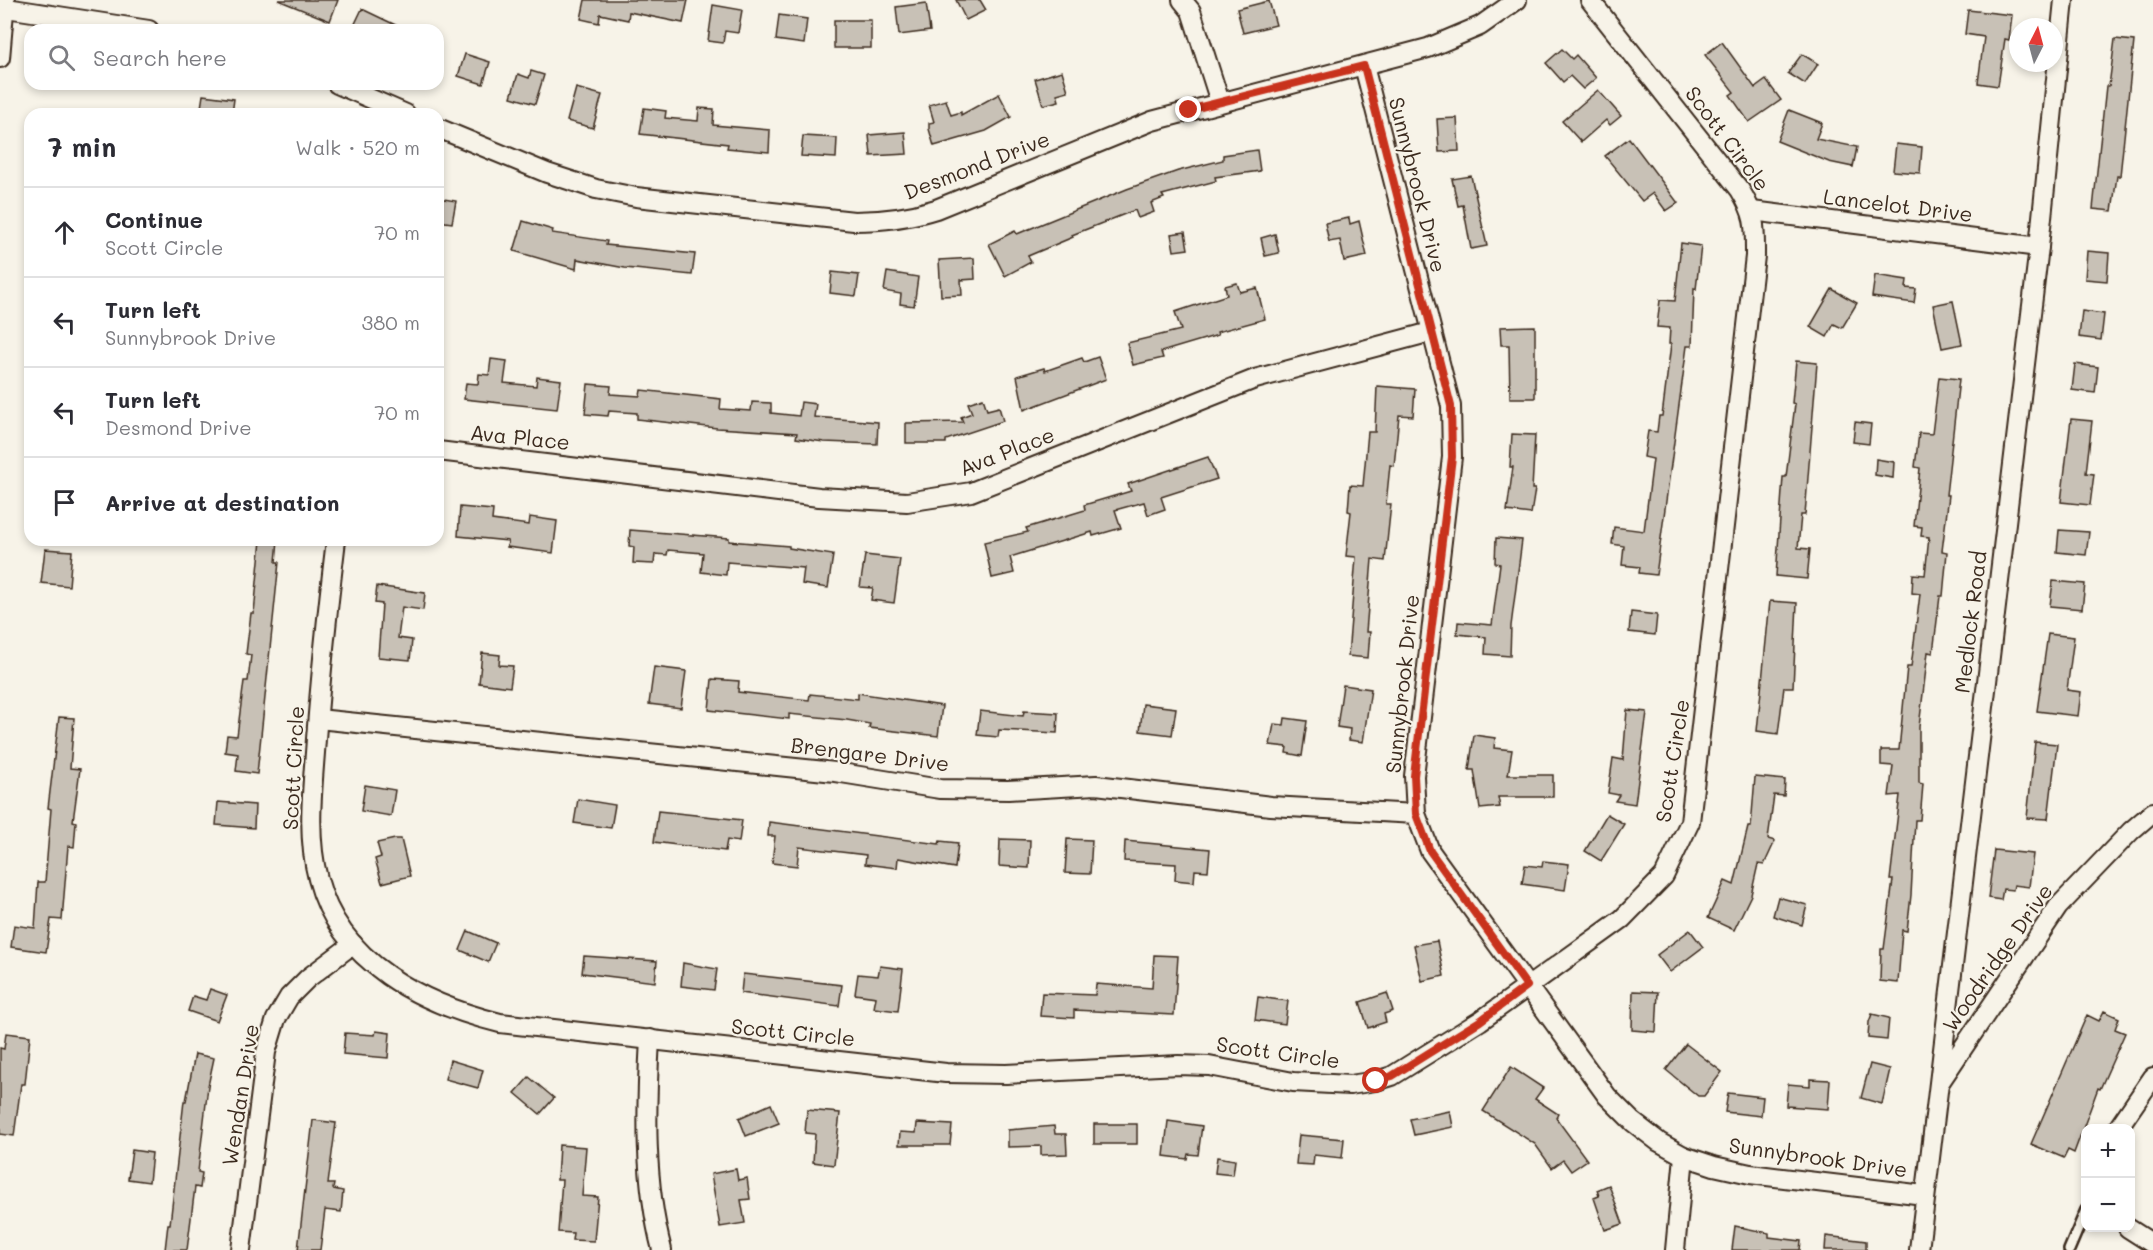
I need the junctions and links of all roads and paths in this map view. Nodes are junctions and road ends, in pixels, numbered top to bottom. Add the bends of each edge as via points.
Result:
1 (1182, 0) edge
2 (1517, 0) edge
3 (1590, 0) edge
4 (2064, 0) edge
5 (3, 5) edge
6 (113, 24) edge
7 (0, 58) edge
8 (1364, 66) junction
9 (350, 90) edge
10 (1220, 102) junction
11 (389, 108) edge
12 (444, 130) edge
13 (1752, 211) junction
14 (2039, 247) junction
15 (1431, 332) junction
16 (444, 452) edge
17 (335, 546) edge
18 (318, 719) junction
19 (2153, 812) edge
20 (1416, 814) junction
21 (352, 944) junction
22 (1527, 986) junction
23 (650, 1039) junction
24 (2153, 1077) edge
25 (1938, 1086) junction
26 (2121, 1124) edge
27 (1684, 1156) junction
28 (1924, 1195) junction
29 (2081, 1220) edge
30 (2135, 1232) edge
31 (2153, 1244) edge
32 (241, 1250) edge
33 (662, 1250) edge
34 (1675, 1250) edge
35 (1919, 1250) edge
36 (2069, 1250) edge

1 - 10 street via 1191,11
2 - 8 street, Desmond Drive via 1480,27 1456,38
3 - 13 street, Scott Circle via 1740,189
4 - 14 street, Medlock Road
5 - 6 street
5 - 7 street
8 - 10 street, Desmond Drive
8 - 15 street, Sunnybrook Drive
9 - 11 street
10 - 12 street, Desmond Drive via 1152,121 936,209 885,221 854,221 606,191 547,173
13 - 14 street, Lancelot Drive
13 - 22 street, Scott Circle via 1755,256 1690,822 1675,859 1644,899
14 - 25 street, Medlock Road
15 - 16 street, Ava Place via 1255,379 971,492 907,502 819,496
15 - 20 street, Sunnybrook Drive via 1451,406 1453,432 1414,776
17 - 18 street, Scott Circle
18 - 20 street, Brengare Drive via 835,772 940,789 1096,785 1271,806
18 - 21 street, Scott Circle via 311,817 313,848 318,879 328,904
19 - 25 street, Woodridge Drive via 2058,907
20 - 22 street, Sunnybrook Drive via 1430,851
21 - 23 street, Scott Circle via 391,979 455,1010 500,1023
21 - 32 street, Wendan Drive via 308,978 289,997 276,1019 266,1052
22 - 23 street, Scott Circle via 1480,1021 1392,1076 1350,1086 1178,1065 1006,1074 946,1073
22 - 27 street, Sunnybrook Drive via 1607,1095 1633,1122
23 - 33 street via 646,1124 655,1223
24 - 26 street
25 - 28 street, Medlock Road
27 - 28 street, Sunnybrook Drive via 1750,1174
27 - 34 street
28 - 35 street, Medlock Road
29 - 36 lane
30 - 31 street

